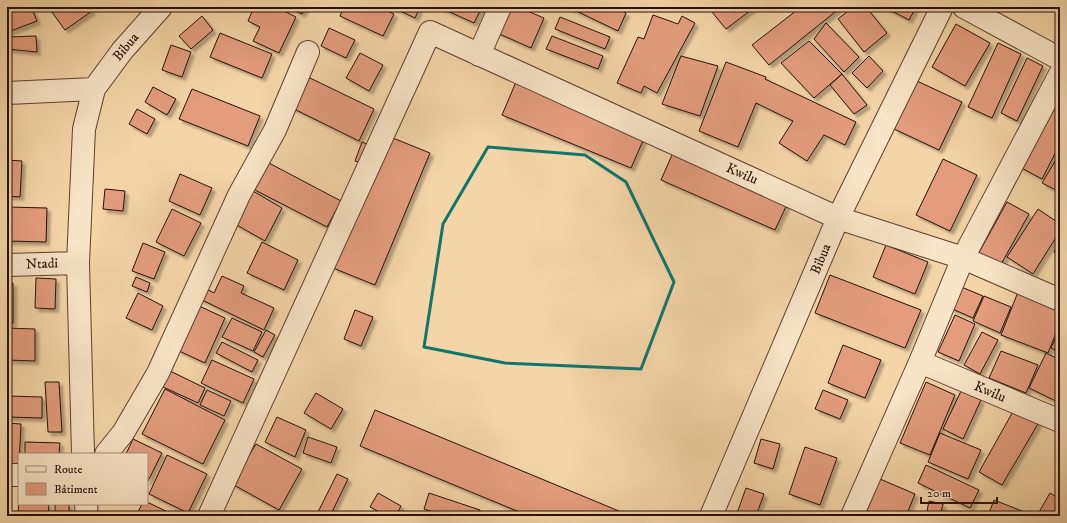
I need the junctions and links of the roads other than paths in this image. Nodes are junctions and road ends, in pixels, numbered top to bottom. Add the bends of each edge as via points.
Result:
1 (161, 7) edge
2 (500, 7) edge
3 (942, 7) edge
4 (964, 7) edge
5 (308, 52) dead end
6 (480, 55) junction
7 (1060, 59) edge
8 (1060, 74) edge
9 (94, 89) junction
10 (7, 93) edge
11 (838, 218) junction
12 (962, 258) junction
13 (78, 263) junction
14 (7, 265) edge
15 (1060, 300) edge
16 (920, 362) junction
17 (1060, 421) edge
18 (83, 453) edge
19 (107, 453) edge
20 (7, 475) edge
21 (18, 475) edge
22 (86, 505) edge
23 (87, 516) edge
24 (209, 516) edge
25 (712, 516) edge
26 (852, 516) edge

1 - 9 street, Bibua via 122,51
2 - 6 street
3 - 11 street, Bibua
4 - 7 street
5 - 19 street via 275,130 239,195 158,373 123,433
6 - 11 street, Kwilu
6 - 24 street, Kwilu via 430,32
8 - 12 street
9 - 10 street
9 - 13 street via 84,129
11 - 12 street, Kwilu
11 - 25 street, Bibua
12 - 15 street, Kwilu
12 - 16 street
13 - 14 street, Ntadi
13 - 18 street
16 - 17 street, Kwilu
16 - 26 street
20 - 21 street
22 - 23 street

